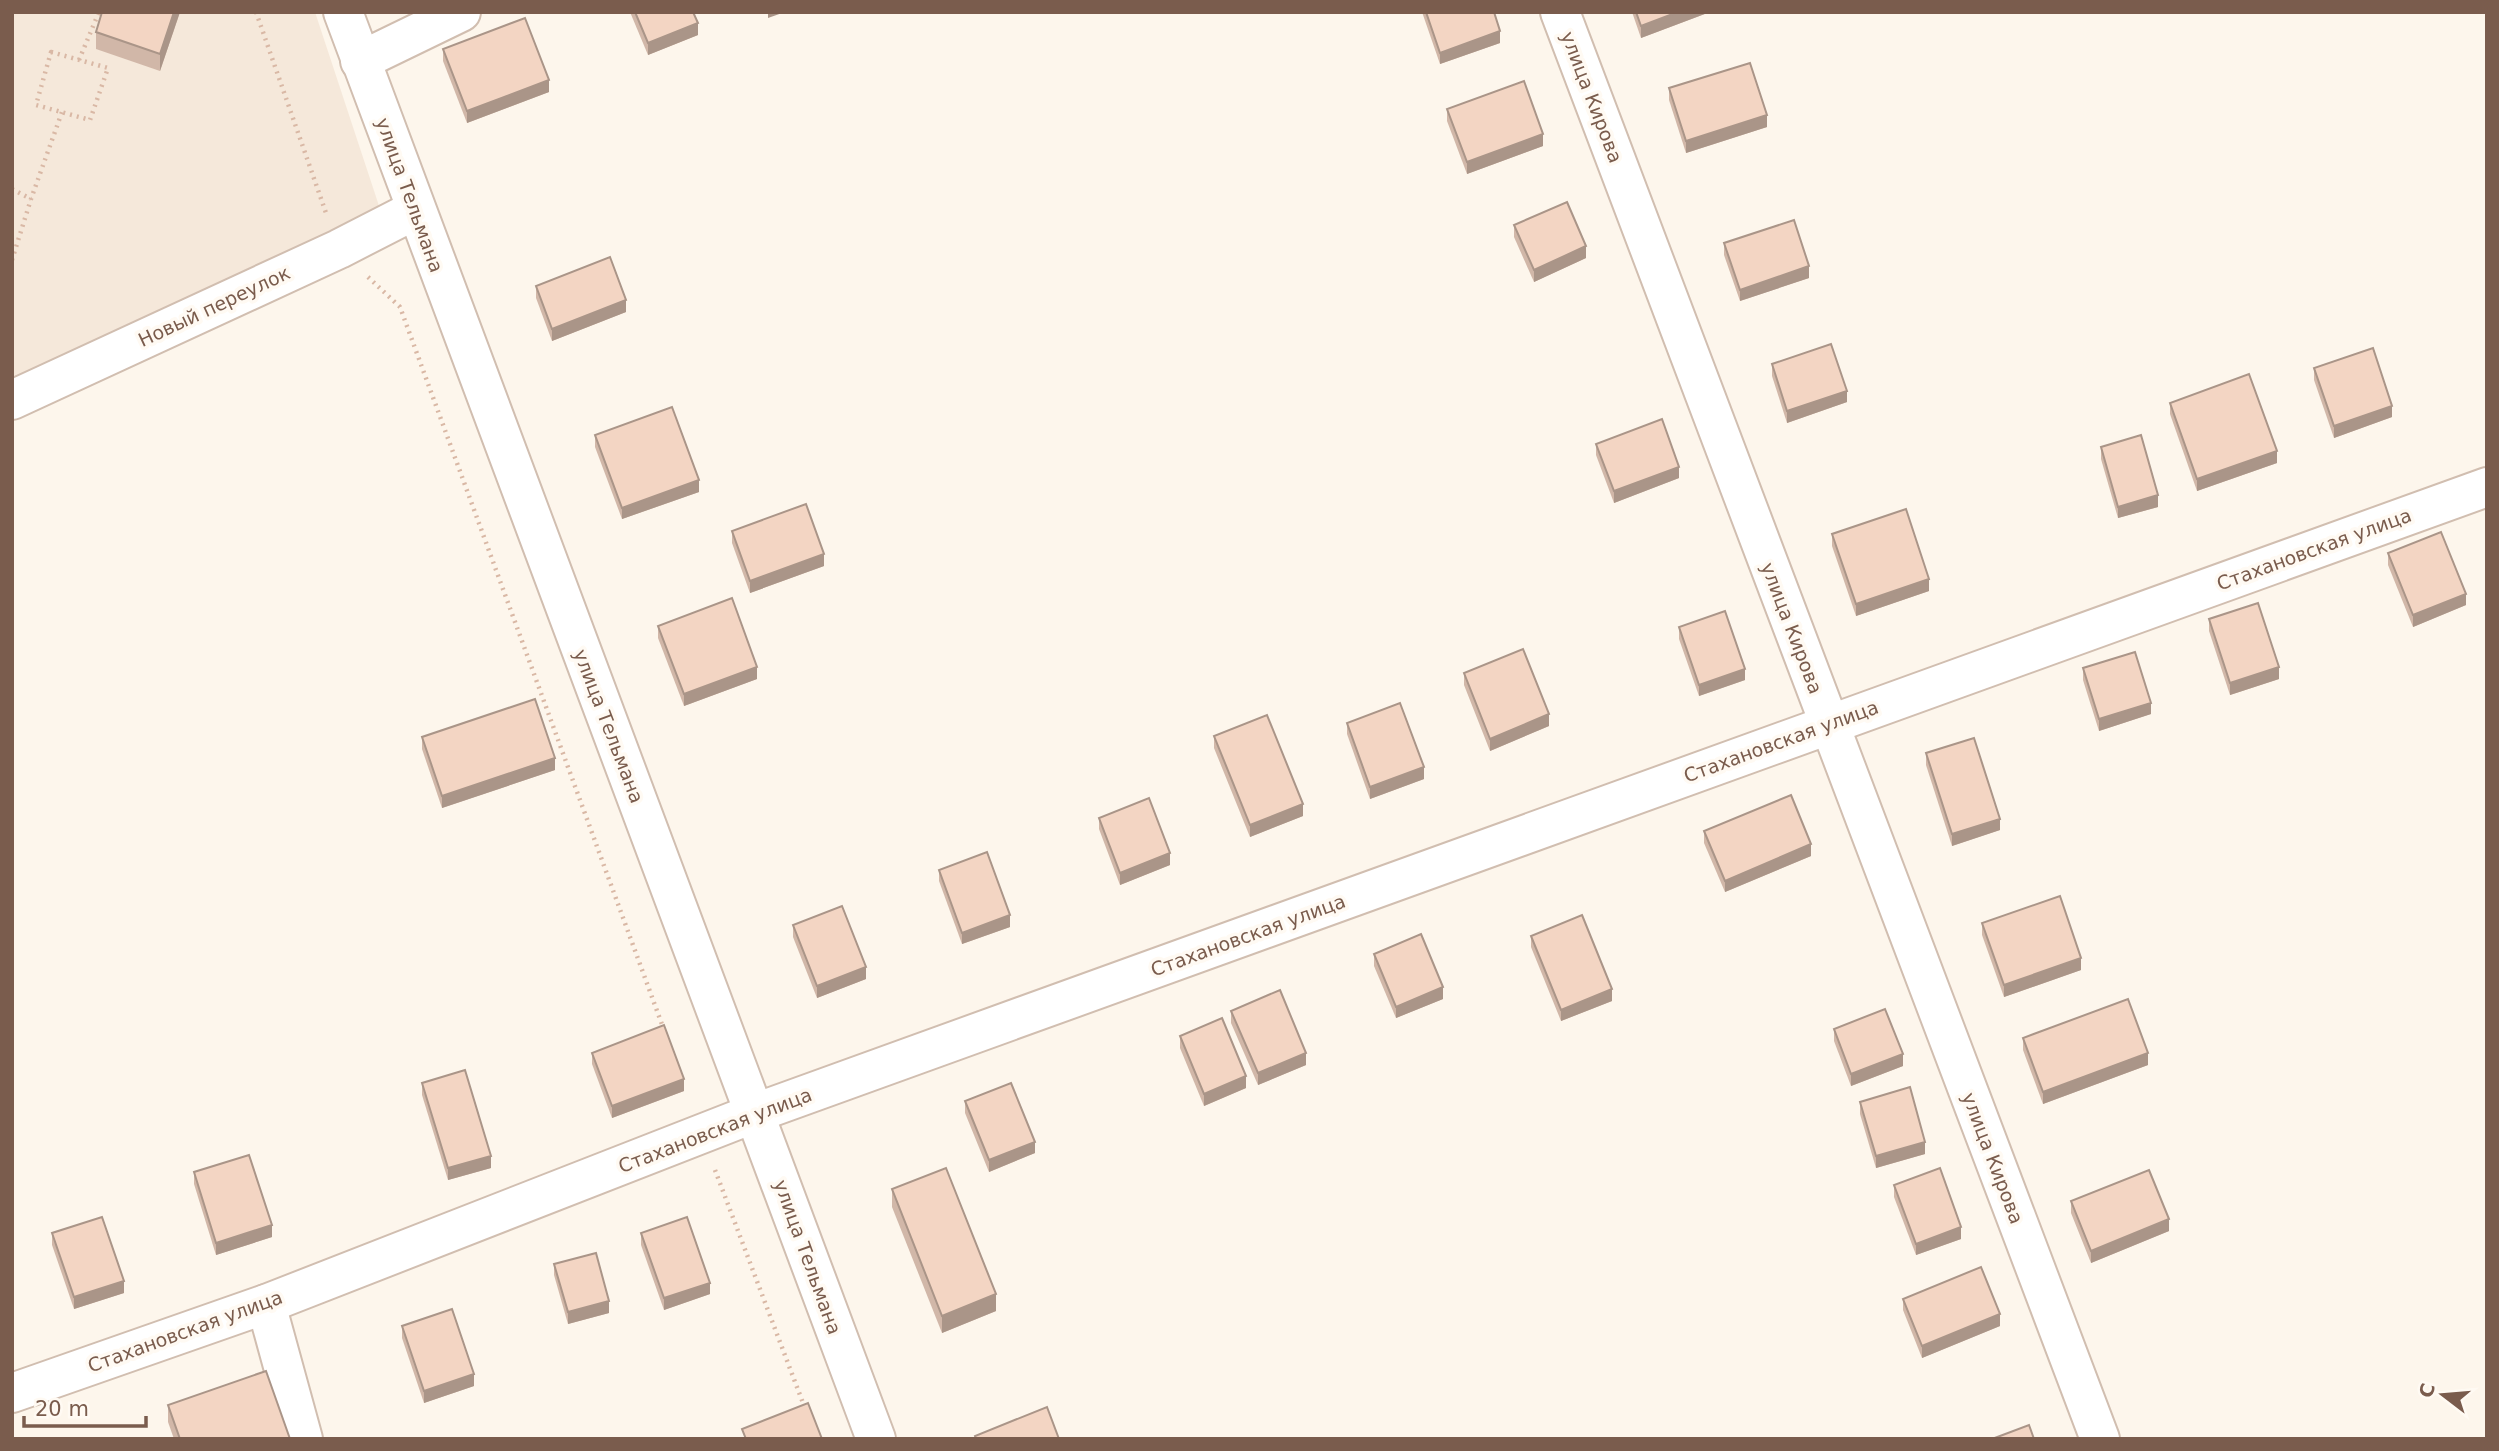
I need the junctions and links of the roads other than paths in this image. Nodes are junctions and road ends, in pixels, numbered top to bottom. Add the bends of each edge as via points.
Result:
1 (343, 12) edge
2 (461, 12) edge
3 (1560, 12) edge
4 (360, 61) junction
5 (415, 211) junction
6 (12, 400) edge
7 (2487, 487) edge
8 (1829, 724) junction
9 (755, 1113) junction
10 (266, 1304) junction
11 (12, 1393) edge
12 (303, 1439) edge
13 (876, 1439) edge
14 (2100, 1439) edge

1 - 4 street, улица Тельмана
2 - 4 street
3 - 8 street, улица Кирова
4 - 5 street, улица Тельмана
5 - 6 street, Новый переулок
5 - 9 street, улица Тельмана
7 - 8 street, Стахановская улица
8 - 9 street, Стахановская улица
8 - 14 street, улица Кирова
9 - 10 street, Стахановская улица
9 - 13 street, улица Тельмана
10 - 11 street, Стахановская улица
10 - 12 street

